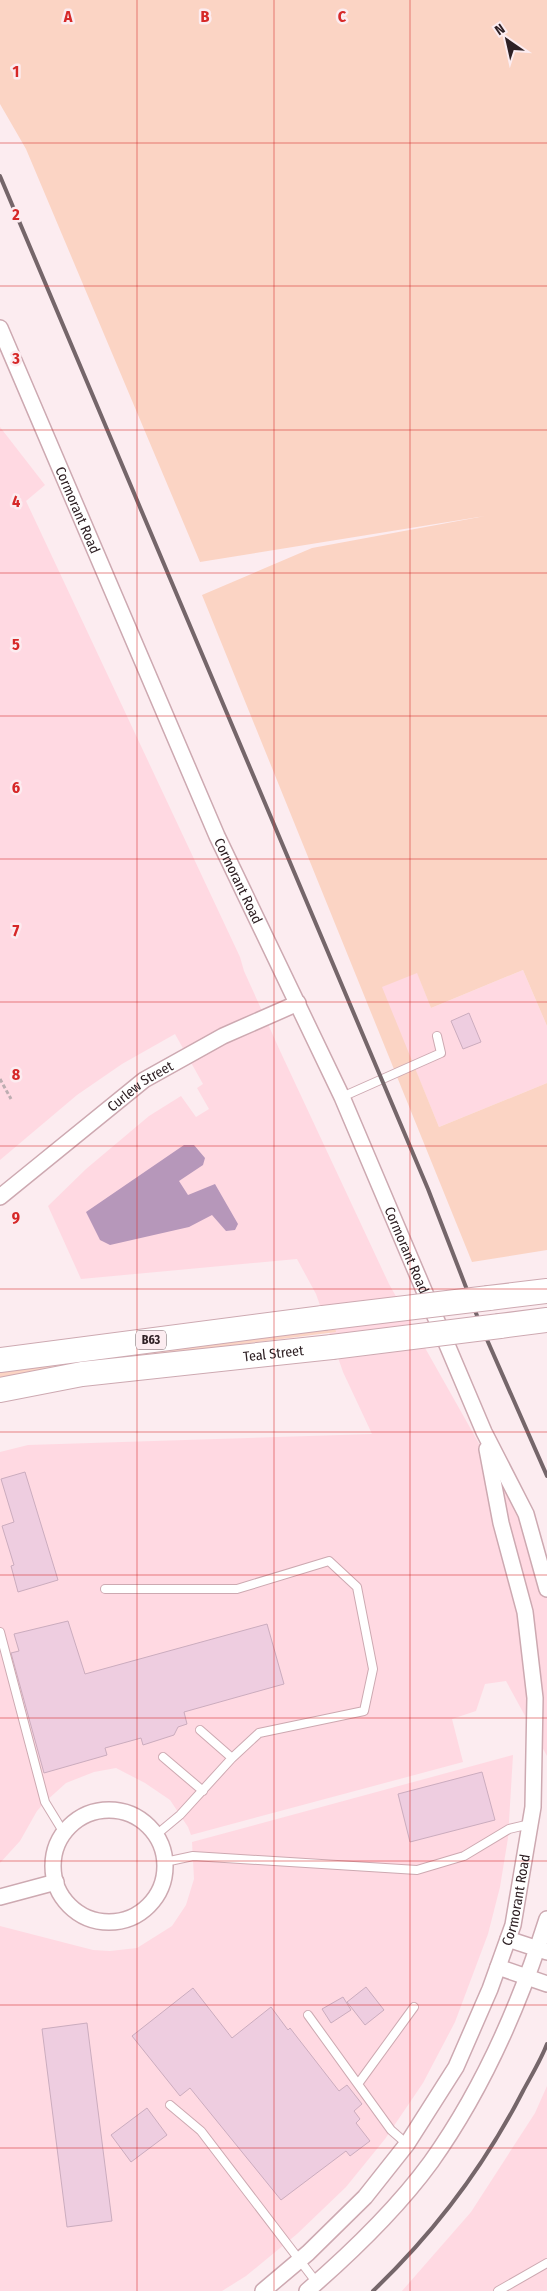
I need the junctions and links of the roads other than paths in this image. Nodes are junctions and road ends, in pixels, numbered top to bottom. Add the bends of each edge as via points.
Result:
1 (0, 328) edge
2 (298, 1003) junction
3 (438, 1036) dead end
4 (342, 1097) junction
5 (0, 1197) edge
6 (547, 1291) edge
7 (547, 1320) edge
8 (0, 1360) edge
9 (0, 1390) edge
10 (484, 1432) junction
11 (105, 1589) dead end
12 (547, 1589) edge
13 (0, 1632) edge
14 (200, 1730) dead end
15 (164, 1757) dead end
16 (232, 1758) junction
17 (203, 1791) junction
18 (530, 1824) junction
19 (64, 1833) junction
20 (156, 1835) junction
21 (165, 1862) junction
22 (56, 1882) junction
23 (0, 1897) edge
24 (547, 1919) edge
25 (508, 1939) junction
26 (542, 1950) edge
27 (498, 1967) junction
28 (527, 1977) junction
29 (547, 1984) edge
30 (414, 2007) dead end
31 (308, 2015) dead end
32 (358, 2084) junction
33 (170, 2105) dead end
34 (407, 2144) junction
35 (299, 2261) junction
36 (547, 2263) edge
37 (312, 2287) edge
38 (263, 2291) edge
39 (498, 2291) edge

1 - 2 street, Cormorant Road via 217,836
2 - 4 street, Cormorant Road
2 - 5 street, Curlew Street via 223,1036 144,1080
3 - 4 lane via 441,1053
4 - 10 street, Cormorant Road
6 - 8 main road, Teal Street / B63, bridge
7 - 9 main road, Teal Street / B63, bridge via 82,1374
10 - 12 street, Cormorant Road via 526,1514
10 - 18 street, Cormorant Road via 501,1523 526,1622 535,1698
11 - 16 lane via 237,1589 329,1562 357,1587 373,1669 364,1711 259,1734
13 - 19 lane via 45,1802
14 - 16 lane
15 - 17 lane
16 - 17 lane
17 - 20 lane
18 - 21 lane via 509,1830 464,1856 417,1870 193,1856
18 - 25 street, Cormorant Road
19 - 20 street via 85,1816 111,1810 137,1817
19 - 22 street via 54,1857
20 - 21 street
21 - 22 street via 162,1884 151,1903 133,1916 119,1920 97,1920 77,1912 62,1896
22 - 23 street
24 - 26 street
25 - 26 street
25 - 27 street, Cormorant Road
26 - 28 street
27 - 28 street
27 - 34 street, Cormorant Road via 456,2067
28 - 29 street
28 - 37 street via 516,2006 461,2115 430,2162 345,2258
30 - 32 lane
31 - 32 lane
32 - 34 lane via 391,2130
33 - 35 lane via 202,2131
34 - 35 street, Cormorant Road via 365,2197
35 - 37 lane
35 - 38 street, Cormorant Road
36 - 39 lane

